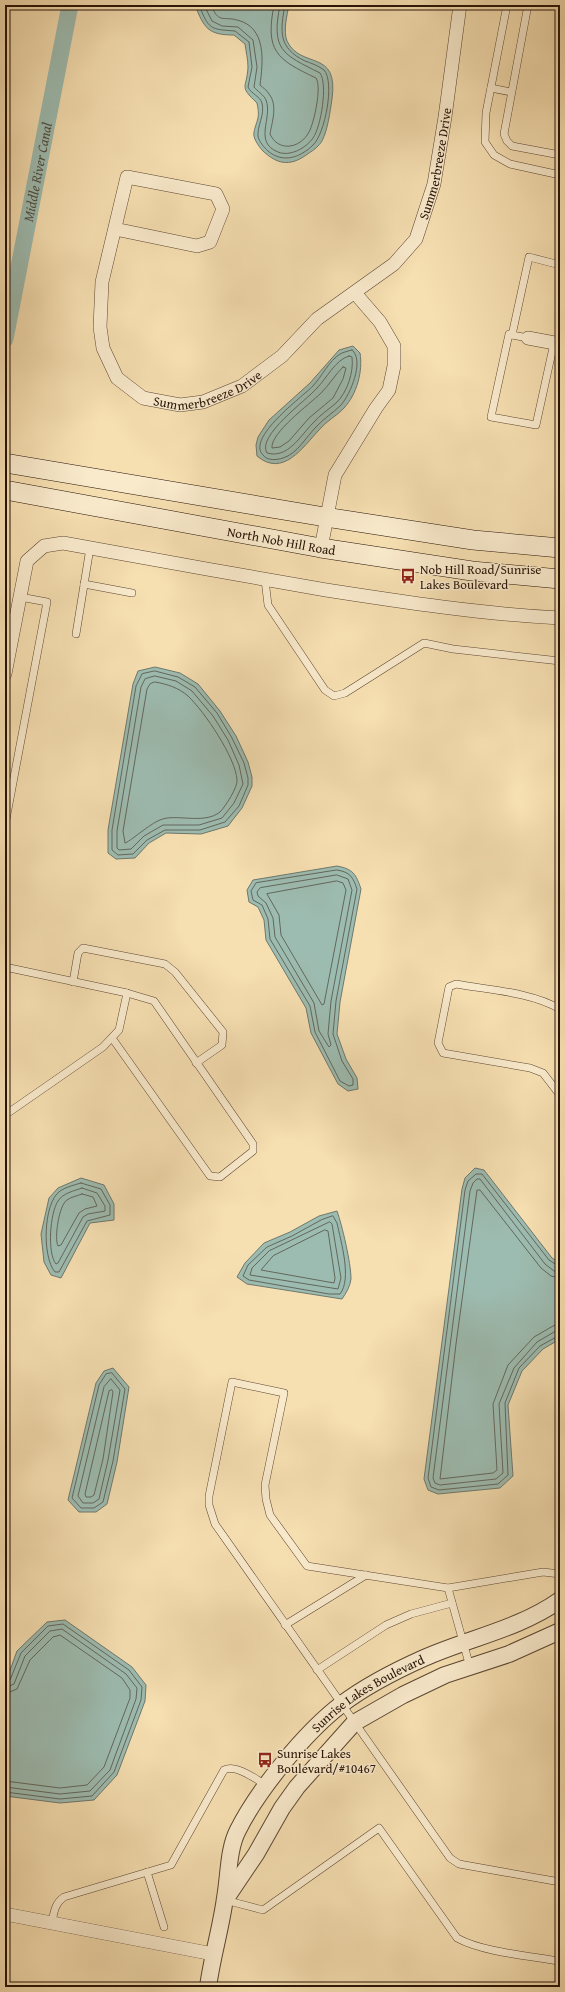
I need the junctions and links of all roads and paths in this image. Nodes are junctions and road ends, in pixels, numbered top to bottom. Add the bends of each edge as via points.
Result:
1 (460, 5) edge
2 (507, 5) edge
3 (528, 5) edge
4 (491, 88) junction
5 (511, 92) junction
6 (560, 155) edge
7 (560, 174) edge
8 (115, 229) junction
9 (560, 265) edge
10 (355, 293) junction
11 (560, 329) edge
12 (512, 335) junction
13 (528, 338) joint
14 (557, 343) edge
15 (10, 463) edge
16 (9, 491) edge
17 (325, 517) junction
18 (90, 548) junction
19 (321, 548) junction
20 (560, 548) edge
21 (560, 579) edge
22 (265, 580) junction
23 (84, 584) junction
24 (132, 593) dead end
25 (20, 597) junction
26 (560, 618) edge
27 (76, 634) dead end
28 (560, 661) edge
29 (5, 674) edge
30 (5, 825) edge
31 (5, 967) edge
32 (73, 982) junction
33 (127, 993) junction
34 (560, 1009) edge
35 (112, 1038) junction
36 (196, 1063) junction
37 (560, 1095) edge
38 (5, 1115) edge
39 (560, 1574) edge
40 (366, 1575) junction
41 (448, 1588) junction
42 (560, 1600) edge
43 (452, 1603) junction
44 (285, 1625) junction
45 (560, 1630) edge
46 (465, 1643) junction
47 (470, 1667) junction
48 (317, 1670) junction
49 (342, 1705) junction
50 (354, 1723) junction
51 (266, 1785) junction
52 (147, 1872) junction
53 (560, 1882) edge
54 (225, 1900) junction
55 (5, 1914) edge
56 (52, 1922) junction
57 (164, 1927) dead end
58 (213, 1954) junction
59 (560, 1954) edge
60 (208, 1987) edge

1 - 10 street, Summerbreeze Drive via 434,184 416,239 394,264
2 - 4 lane
3 - 5 lane
4 - 5 lane
4 - 7 lane via 484,135 489,150 510,164
5 - 6 lane via 504,125 507,141 517,147
8 - 8 street, Summerbreeze Drive via 197,246 210,242 223,209 216,194 126,177
8 - 10 street, Summerbreeze Drive via 102,282 100,327 103,348 117,378 143,398 180,405 203,402 242,386 282,356 316,319
9 - 12 lane via 529,256
10 - 17 street via 380,322 394,346 394,366 389,390 335,475
11 - 14 lane
12 - 13 lane
12 - 14 lane via 509,334 491,417 536,425
13 - 14 street
15 - 17 main road
16 - 19 main road, North Nob Hill Road
17 - 19 street
17 - 20 main road via 473,540
18 - 22 street
18 - 23 lane
18 - 25 street via 63,543 44,546 27,561
19 - 21 main road, North Nob Hill Road via 472,571
22 - 26 street via 388,600 521,616
22 - 28 lane via 268,605 325,690 334,696 345,693 424,643 453,649
23 - 24 lane
23 - 27 lane
25 - 29 street
25 - 30 lane via 47,602
31 - 32 lane
32 - 33 lane
32 - 36 lane via 78,953 83,948 164,964 175,972 223,1032 222,1044
33 - 35 lane via 119,1030
33 - 36 lane via 154,1001
34 - 37 lane via 549,1002 534,998 456,984 449,988 438,1043 443,1053 530,1068 543,1073
35 - 36 lane via 210,1176 220,1177 252,1151 253,1144
35 - 38 lane via 103,1047
39 - 41 lane via 543,1572
40 - 41 lane
40 - 44 lane
40 - 44 lane via 307,1566 270,1515 265,1485 284,1394 232,1382 209,1496 210,1513
41 - 43 lane
42 - 46 street, Sunrise Lakes Boulevard via 544,1612
43 - 46 lane
43 - 48 lane via 411,1614 386,1625
44 - 48 lane
45 - 47 street, Sunrise Lakes Boulevard via 509,1654
46 - 47 lane
46 - 49 street, Sunrise Lakes Boulevard via 432,1654 391,1673
47 - 50 street, Sunrise Lakes Boulevard via 445,1675 403,1695
48 - 49 lane
49 - 50 lane
49 - 51 street, Sunrise Lakes Boulevard via 303,1740
50 - 53 lane via 363,1732 450,1858 459,1864
50 - 54 street, Sunrise Lakes Boulevard via 297,1787
51 - 52 lane via 240,1770 224,1770 171,1865
51 - 54 street, Sunrise Lakes Boulevard via 238,1830
52 - 56 lane via 64,1897 56,1905
52 - 57 lane
54 - 58 street, Sunrise Lakes Boulevard
54 - 59 lane via 263,1910 379,1828 457,1938 492,1949 559,1961
55 - 56 street
56 - 58 street
58 - 60 street, Sunrise Lakes Boulevard

